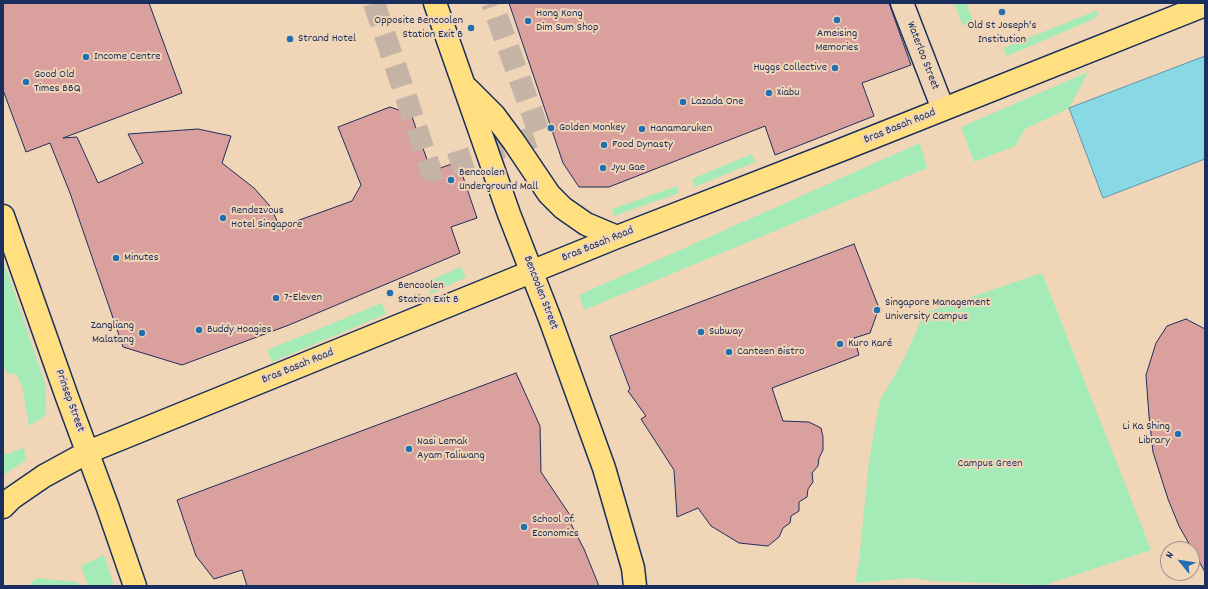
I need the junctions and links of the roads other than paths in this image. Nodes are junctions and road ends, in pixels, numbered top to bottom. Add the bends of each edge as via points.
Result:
1 (435, 3) edge
2 (902, 3) edge
3 (1205, 5) edge
4 (464, 84) junction
5 (943, 110) junction
6 (3, 216) edge
7 (617, 237) junction
8 (532, 272) junction
9 (88, 452) junction
10 (3, 506) edge
11 (135, 586) edge
12 (635, 586) edge

1 - 4 main road, Bencoolen Street
2 - 5 street, Waterloo Street
3 - 5 main road, Bras Basah Road
4 - 7 main road via 494,115 549,194 563,208 586,224
4 - 8 main road, Bencoolen Street
5 - 7 main road, Bras Basah Road
6 - 9 main road, Prinsep Street
7 - 8 main road, Bras Basah Road
8 - 9 main road, Bras Basah Road
8 - 12 main road, Bencoolen Street via 604,468 633,568
9 - 10 main road, Bras Basah Road via 44,476
9 - 11 main road, Prinsep Street

